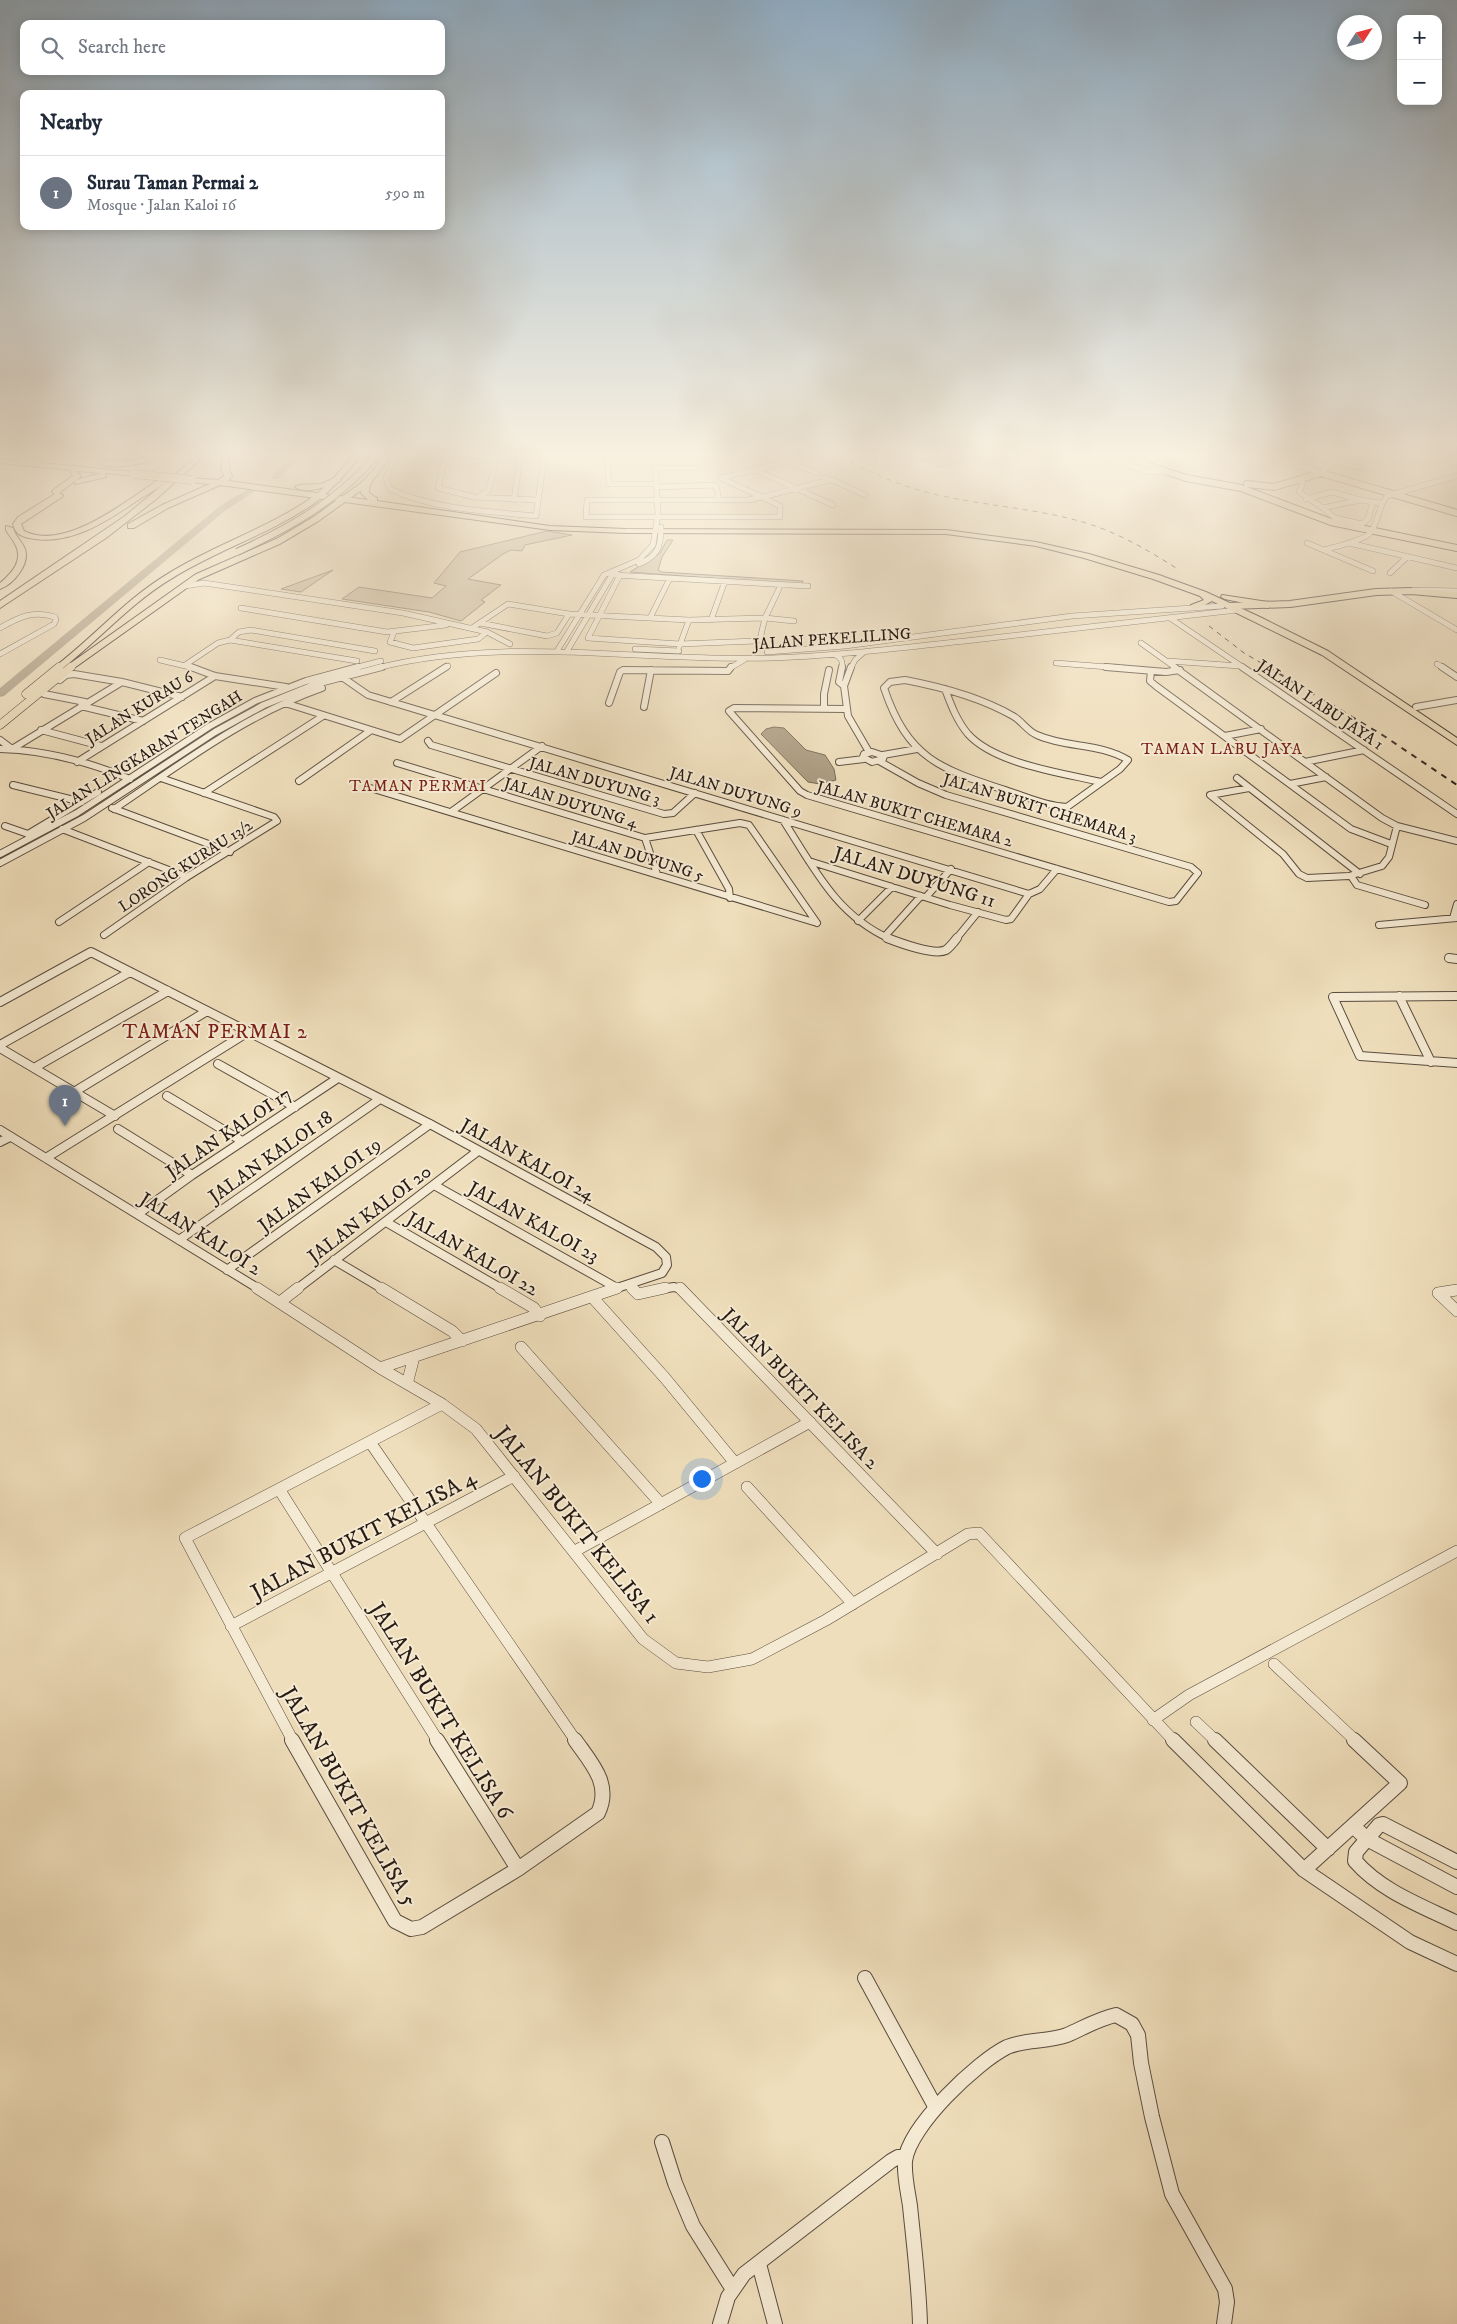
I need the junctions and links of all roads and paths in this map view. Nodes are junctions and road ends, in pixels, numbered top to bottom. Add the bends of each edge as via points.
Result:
1 (18, 566) edge
2 (46, 566) edge
3 (60, 566) edge
4 (185, 566) edge
5 (196, 566) edge
6 (205, 566) edge
7 (218, 566) edge
8 (622, 566) edge
9 (633, 566) edge
10 (1121, 566) edge
11 (1137, 566) edge
12 (1362, 566) edge
13 (1397, 566) edge
14 (627, 569) junction
15 (1373, 571) dead end
16 (1390, 573) dead end
17 (604, 575) junction
18 (612, 575) junction
19 (620, 575) junction
20 (635, 576) junction
21 (197, 577) junction
22 (670, 578) junction
23 (725, 581) junction
24 (204, 583) junction
25 (768, 584) junction
26 (185, 586) junction
27 (0, 587) edge
28 (604, 588) junction
29 (779, 588) junction
30 (613, 589) junction
31 (1391, 591) junction
32 (1411, 591) junction
33 (1457, 591) edge
34 (1203, 594) junction
35 (1214, 594) junction
36 (0, 596) edge
37 (1457, 596) edge
38 (508, 604) joint
39 (1290, 604) junction
40 (0, 606) edge
41 (1194, 607) junction
42 (1279, 607) junction
43 (241, 608) dead end
44 (1172, 608) junction
45 (1239, 608) junction
46 (1217, 612) junction
47 (1271, 612) junction
48 (569, 614) junction
49 (580, 615) junction
50 (589, 616) junction
51 (599, 616) junction
52 (1181, 616) junction
53 (650, 618) junction
54 (765, 618) junction
55 (1170, 618) junction
56 (689, 620) junction
57 (710, 620) junction
58 (1259, 620) junction
59 (794, 621) dead end
60 (480, 623) junction
61 (453, 624) junction
62 (0, 628) edge
63 (472, 628) junction
64 (1457, 630) edge
65 (394, 632) junction
66 (487, 632) junction
67 (1298, 633) junction
68 (230, 640) junction
69 (1140, 643) dead end
70 (510, 644) junction
71 (680, 644) junction
72 (559, 648) junction
73 (569, 649) junction
74 (375, 651) dead end
75 (672, 651) junction
76 (687, 652) junction
77 (864, 652) junction
78 (0, 654) edge
79 (834, 654) junction
80 (73, 656) junction
81 (83, 657) junction
82 (710, 658) junction
83 (748, 658) junction
84 (160, 660) dead end
85 (357, 661) dead end
86 (1168, 661) junction
87 (1056, 663) dead end
88 (1437, 664) dead end
89 (185, 665) junction
90 (448, 666) dead end
91 (1241, 666) junction
92 (729, 668) junction
93 (651, 670) junction
94 (829, 670) dead end
95 (1180, 670) junction
96 (1151, 672) junction
97 (496, 674) dead end
98 (215, 676) junction
99 (1457, 677) edge
100 (344, 679) junction
101 (122, 682) junction
102 (844, 686) junction
103 (288, 687) junction
104 (945, 689) junction
105 (44, 694) junction
106 (182, 697) junction
107 (1457, 700) edge
108 (391, 702) junction
109 (609, 703) dead end
110 (83, 704) junction
111 (285, 704) junction
112 (644, 707) dead end
113 (824, 708) junction
114 (847, 708) junction
115 (1416, 708) junction
116 (436, 715) junction
117 (0, 716) edge
118 (323, 716) junction
119 (144, 721) junction
120 (0, 726) edge
121 (1261, 729) junction
122 (0, 730) edge
123 (41, 730) junction
124 (370, 731) junction
125 (1457, 735) edge
126 (1225, 736) junction
127 (0, 740) edge
128 (428, 742) dead end
129 (1457, 742) edge
130 (101, 746) junction
131 (542, 746) junction
132 (12, 748) junction
133 (0, 749) edge
134 (917, 749) junction
135 (1364, 750) junction
136 (869, 752) junction
137 (881, 758) junction
138 (864, 759) junction
139 (77, 762) junction
140 (839, 762) dead end
141 (1305, 762) junction
142 (397, 763) dead end
143 (510, 769) junction
144 (126, 777) junction
145 (1326, 777) junction
146 (161, 778) junction
147 (1236, 778) dead end
148 (299, 781) dead end
149 (1101, 782) junction
150 (1290, 784) junction
151 (13, 785) dead end
152 (367, 787) dead end
153 (1249, 788) junction
154 (482, 790) junction
155 (204, 793) junction
156 (695, 793) junction
157 (82, 802) junction
158 (104, 805) junction
159 (114, 809) junction
160 (451, 812) junction
161 (1457, 814) edge
162 (783, 820) junction
163 (5, 826) dead end
164 (1396, 826) junction
165 (62, 829) junction
166 (696, 830) junction
167 (645, 838) junction
168 (1457, 840) edge
169 (1391, 844) junction
170 (230, 852) junction
171 (0, 854) edge
172 (809, 861) junction
173 (149, 862) junction
174 (0, 863) edge
175 (951, 869) junction
176 (1057, 869) junction
177 (1197, 871) joint
178 (657, 874) junction
179 (1360, 874) junction
180 (1351, 876) junction
181 (188, 877) junction
182 (892, 887) junction
183 (1029, 894) junction
184 (924, 897) junction
185 (730, 898) junction
186 (1457, 904) edge
187 (1425, 905) dead end
188 (978, 912) junction
189 (1455, 918) edge
190 (858, 921) junction
191 (59, 922) dead end
192 (817, 923) joint
193 (1379, 925) dead end
194 (104, 935) dead end
195 (885, 936) junction
196 (130, 972) junction
197 (168, 991) junction
198 (1399, 996) junction
199 (1457, 996) edge
200 (0, 1002) edge
201 (207, 1011) junction
202 (248, 1032) junction
203 (0, 1046) edge
204 (1431, 1062) junction
205 (1457, 1063) edge
206 (218, 1064) dead end
207 (34, 1068) junction
208 (338, 1078) junction
209 (74, 1092) junction
210 (167, 1096) dead end
211 (380, 1099) junction
212 (294, 1107) junction
213 (115, 1116) junction
214 (430, 1124) junction
215 (118, 1128) dead end
216 (0, 1130) edge
217 (10, 1137) junction
218 (242, 1141) junction
219 (0, 1142) edge
220 (478, 1151) junction
221 (46, 1158) junction
222 (192, 1175) junction
223 (434, 1185) junction
224 (138, 1214) junction
225 (386, 1222) junction
226 (179, 1240) junction
227 (334, 1260) junction
228 (227, 1270) junction
229 (628, 1284) junction
230 (617, 1288) junction
231 (1457, 1290) edge
232 (593, 1298) junction
233 (280, 1302) junction
234 (1457, 1311) edge
235 (540, 1316) junction
236 (462, 1341) junction
237 (521, 1347) dead end
238 (414, 1357) junction
239 (380, 1368) junction
240 (407, 1384) junction
241 (442, 1404) junction
242 (810, 1422) junction
243 (370, 1442) junction
244 (736, 1462) junction
245 (514, 1476) junction
246 (747, 1488) dead end
247 (279, 1489) junction
248 (661, 1504) junction
249 (427, 1523) junction
250 (575, 1551) junction
251 (1457, 1551) edge
252 (937, 1554) junction
253 (332, 1572) junction
254 (853, 1604) junction
255 (231, 1626) junction
256 (1274, 1664) dead end
257 (1153, 1720) junction
258 (1196, 1722) dead end
259 (1400, 1784) joint
260 (1353, 1826) junction
261 (1367, 1839) junction
262 (1328, 1849) junction
263 (1457, 1862) edge
264 (518, 1869) junction
265 (1304, 1870) junction
266 (1457, 1887) edge
267 (1457, 1923) edge
268 (1457, 1964) edge
269 (865, 1978) dead end
270 (936, 2108) junction
271 (662, 2142) dead end
272 (906, 2157) junction
273 (759, 2264) junction
274 (732, 2288) junction
275 (720, 2324) edge
276 (775, 2324) edge
277 (920, 2324) edge
278 (1224, 2324) edge

1 - 27 highway via 15,574
2 - 36 highway
3 - 40 highway
4 - 80 main road via 172,573
5 - 80 main road
6 - 81 main road via 180,581
7 - 21 main road
8 - 17 street
9 - 14 street
10 - 34 highway
11 - 35 highway
12 - 15 street
13 - 16 street
14 - 18 street
14 - 20 street
17 - 18 street
17 - 49 street
18 - 19 street
18 - 28 street
19 - 20 street
19 - 30 street
20 - 22 street
21 - 24 street
21 - 26 main road
22 - 23 street
22 - 53 street
23 - 25 street
23 - 57 street
24 - 26 street
24 - 61 street via 288,594
25 - 29 street
25 - 29 street via 808,587
26 - 81 main road
28 - 30 street
28 - 50 street
29 - 54 street
30 - 51 street
31 - 32 main road
31 - 39 main road
31 - 64 street
32 - 33 street
32 - 37 main road
34 - 41 highway via 1208,602
34 - 45 highway
35 - 45 highway
35 - 47 highway
38 - 48 street
38 - 60 street
39 - 42 main road
39 - 47 main road
41 - 44 street, JALAN PEKELILING
41 - 45 street, JALAN PEKELILING
42 - 45 main road
42 - 47 highway
43 - 65 street
44 - 52 street via 1184,612
44 - 76 street, JALAN PEKELILING via 992,626 834,648
45 - 46 street, JALAN PEKELILING
45 - 47 main road
45 - 58 highway
45 - 67 highway
46 - 52 street, JALAN PEKELILING
46 - 58 highway
47 - 67 highway
48 - 49 street
48 - 60 street via 557,634 547,636
49 - 50 street
49 - 72 street
50 - 51 street
50 - 73 street
51 - 53 street
51 - 71 street via 588,638
52 - 55 street, JALAN PEKELILING
53 - 56 street
54 - 57 street
54 - 59 street
54 - 71 street via 758,640
55 - 77 street, JALAN PEKELILING
55 - 91 street, JALAN LABU JAYA 1
56 - 57 street
56 - 71 street
58 - 129 highway via 1325,653
60 - 63 street
61 - 63 street
61 - 65 street
62 - 78 street via 24,614 36,612 55,617 54,624
63 - 66 street
65 - 66 street via 390,642 414,648 478,639
66 - 70 street
67 - 115 highway via 1332,651
68 - 74 street via 239,632 251,630
68 - 85 street
68 - 89 street via 218,643
69 - 86 street
70 - 72 street, JALAN LINGKARAN TENGAH
70 - 103 street, JALAN LINGKARAN TENGAH via 395,658
71 - 75 street
71 - 76 street
72 - 73 street, JALAN LINGKARAN TENGAH
72 - 100 street, JALAN LINGKARAN TENGAH via 440,656 389,665
73 - 75 street, JALAN PEKELILING
73 - 82 street, JALAN PEKELILING
75 - 76 street, JALAN PEKELILING
77 - 79 street, JALAN PEKELILING
77 - 102 street via 852,662
79 - 83 street, JALAN PEKELILING
79 - 102 street via 843,662 839,682
80 - 117 main road
81 - 120 main road
82 - 83 street, JALAN PEKELILING
82 - 92 street
83 - 92 street
84 - 89 street
86 - 91 street
86 - 95 street
87 - 96 street
88 - 99 street
89 - 98 street
90 - 108 street
91 - 135 street, JALAN LABU JAYA 1
92 - 93 street via 728,671
93 - 109 street via 621,671
93 - 112 street
94 - 113 street
95 - 96 street
95 - 121 street
96 - 126 street via 1150,681
97 - 116 street
98 - 103 street
98 - 106 street, JALAN KURAU 6
100 - 108 street, JALAN DUYUNG 9 via 368,695
100 - 111 street
100 - 158 street, JALAN LINGKARAN TENGAH via 294,692 234,720
101 - 105 street via 66,675
101 - 106 street
101 - 110 street
102 - 114 street
103 - 144 street, JALAN LINGKARAN TENGAH via 233,713
104 - 134 street via 905,680 890,682 884,688 898,725
104 - 149 street via 960,721 973,739 984,747 1024,762
104 - 149 street via 1015,717 1037,735 1116,754 1128,760
105 - 110 street
105 - 122 street
106 - 119 street, JALAN KURAU 6
107 - 115 street
108 - 116 street, JALAN DUYUNG 9
110 - 119 street
110 - 123 street
111 - 118 street
111 - 146 street via 234,729
113 - 114 street, JALAN BUKIT CHEMARA 2
113 - 176 street, JALAN BUKIT CHEMARA 2 via 734,708 729,711 803,793
114 - 136 street via 848,716
115 - 125 highway
116 - 124 street via 400,739
116 - 131 street, JALAN DUYUNG 9
118 - 124 street
118 - 155 street
119 - 130 street, JALAN KURAU 6
121 - 126 street
121 - 141 street
123 - 130 street
123 - 132 street
124 - 148 street
126 - 150 street
127 - 132 street
128 - 143 street, JALAN DUYUNG 3
130 - 139 street, JALAN KURAU 6
131 - 143 street
131 - 156 street, JALAN DUYUNG 9
132 - 133 street
132 - 139 street
134 - 137 street
134 - 149 street via 947,770 1062,807 1070,806
135 - 141 street
135 - 161 street, JALAN LABU JAYA 1
136 - 137 street
136 - 138 street via 864,754
137 - 138 street
137 - 177 street, JALAN BUKIT CHEMARA 3 via 918,783 946,795 1163,858
138 - 140 street
139 - 144 street
141 - 145 street
142 - 154 street, JALAN DUYUNG 4
143 - 154 street
143 - 156 street, JALAN DUYUNG 3 via 664,814 673,813
144 - 157 street
144 - 171 street, JALAN LINGKARAN TENGAH via 62,822
145 - 150 street
145 - 164 street
146 - 155 street
146 - 159 street
147 - 153 street
150 - 169 street via 1357,833
151 - 157 street
152 - 160 street, JALAN DUYUNG 5
153 - 179 street
153 - 180 street via 1210,795 1283,854 1299,874 1308,878
154 - 160 street
154 - 167 street, JALAN DUYUNG 4
155 - 170 street, LORONG KURAU 13/2 via 274,817 277,821
156 - 162 street, JALAN DUYUNG 9
157 - 163 street via 28,834
158 - 159 street
158 - 165 street, JALAN LINGKARAN TENGAH
159 - 170 street
160 - 178 street, JALAN DUYUNG 5
162 - 172 street
162 - 175 street, JALAN DUYUNG 9
164 - 168 street
164 - 169 street
165 - 173 street
165 - 174 street, JALAN LINGKARAN TENGAH
166 - 167 street
166 - 185 street via 729,889
166 - 192 street via 740,823 749,825
167 - 178 street, JALAN DUYUNG 4
169 - 179 street via 1389,857 1382,866
170 - 181 street, LORONG KURAU 13/2
172 - 182 street, JALAN DUYUNG 11
172 - 190 street via 846,911
173 - 181 street
173 - 191 street
175 - 183 street, JALAN DUYUNG 9
175 - 184 street
176 - 177 street, JALAN BUKIT CHEMARA 2 via 1173,902 1188,887
176 - 183 street via 1040,889
178 - 185 street, JALAN DUYUNG 5
179 - 180 street
180 - 187 street via 1357,884
181 - 194 street, LORONG KURAU 13/2
182 - 184 street, JALAN DUYUNG 11
182 - 190 street
183 - 188 street, JALAN DUYUNG 11 via 1009,920
184 - 188 street, JALAN DUYUNG 11
184 - 195 street
185 - 192 street, JALAN DUYUNG 5
186 - 189 street
188 - 195 street via 942,952 913,947
189 - 193 street
190 - 195 street
196 - 197 street, JALAN KALOI 24
196 - 200 street, JALAN KALOI 24 via 91,952
196 - 203 street
197 - 201 street, JALAN KALOI 24
197 - 207 street
198 - 199 street
198 - 204 street
198 - 204 street via 1333,997 1360,1056
201 - 202 street, JALAN KALOI 24
201 - 209 street
202 - 208 street, JALAN KALOI 24
202 - 213 street
203 - 207 street
204 - 205 street
206 - 212 street
207 - 209 street
208 - 211 street, JALAN KALOI 24
208 - 212 street, JALAN KALOI 17
209 - 213 street
210 - 218 street
211 - 214 street, JALAN KALOI 24
211 - 226 street, JALAN KALOI 18
212 - 218 street, JALAN KALOI 17
213 - 221 street
214 - 220 street, JALAN KALOI 24
214 - 228 street, JALAN KALOI 19
215 - 222 street
216 - 217 street, JALAN KALOI 2
217 - 219 street
217 - 221 street, JALAN KALOI 2
218 - 222 street, JALAN KALOI 17
220 - 223 street, JALAN KALOI 20
220 - 229 street, JALAN KALOI 24 via 656,1247 666,1258 667,1264 662,1273
221 - 224 street, JALAN KALOI 2
222 - 224 street, JALAN KALOI 17
223 - 225 street, JALAN KALOI 20
223 - 230 street, JALAN KALOI 23
224 - 226 street, JALAN KALOI 2
225 - 227 street, JALAN KALOI 20
225 - 235 street, JALAN KALOI 22 via 534,1308
226 - 228 street, JALAN KALOI 2
227 - 233 street, JALAN KALOI 20
227 - 236 street via 452,1331
228 - 233 street, JALAN KALOI 2
229 - 230 street, JALAN KALOI 24
229 - 242 street, JALAN BUKIT KELISA 2 via 643,1295 669,1287 680,1288
230 - 232 street, JALAN KALOI 24
231 - 234 street via 1438,1293
232 - 235 street, JALAN KALOI 24
232 - 244 street
233 - 239 street, JALAN KALOI 2
235 - 236 street, JALAN KALOI 24
236 - 238 street, JALAN KALOI 24
237 - 248 street
238 - 239 street, JALAN KALOI 24
238 - 240 street
239 - 240 street, JALAN BUKIT KELISA 1
240 - 241 street, JALAN BUKIT KELISA 1
241 - 243 street
241 - 245 street, JALAN BUKIT KELISA 1 via 476,1429
242 - 244 street
242 - 252 street, JALAN BUKIT KELISA 2
243 - 247 street
243 - 249 street, JALAN BUKIT KELISA 5
244 - 248 street
245 - 249 street, JALAN BUKIT KELISA 4
245 - 250 street, JALAN BUKIT KELISA 1
246 - 254 street
247 - 253 street, JALAN BUKIT KELISA 6
247 - 255 street via 185,1538
248 - 250 street
249 - 253 street, JALAN BUKIT KELISA 4
249 - 264 street, JALAN BUKIT KELISA 5 via 598,1773 605,1788 605,1801 598,1814
250 - 254 street, JALAN BUKIT KELISA 1 via 643,1640 676,1663 708,1667 752,1659
251 - 257 street via 1189,1695
252 - 254 street, JALAN BUKIT KELISA 1
252 - 257 street, JALAN BUKIT KELISA 1 via 974,1532 986,1538
253 - 255 street, JALAN BUKIT KELISA 4
253 - 264 street, JALAN BUKIT KELISA 6
255 - 264 street, JALAN BUKIT KELISA 5 via 312,1777 395,1921 411,1929 422,1927
256 - 259 street
257 - 265 street
258 - 262 street
259 - 260 street
260 - 261 street
260 - 262 street
261 - 263 street via 1383,1824
261 - 266 street
261 - 267 street via 1355,1856 1362,1872
262 - 265 street
265 - 268 street via 1410,1942
269 - 270 street
270 - 272 street via 918,2129
270 - 278 street via 992,2056 1008,2047 1062,2036 1103,2017 1116,2014 1125,2018 1138,2035 1152,2117 1172,2194 1225,2289
271 - 274 street via 693,2226
272 - 273 street via 891,2161
272 - 277 street
273 - 274 street
273 - 276 street
274 - 275 street

